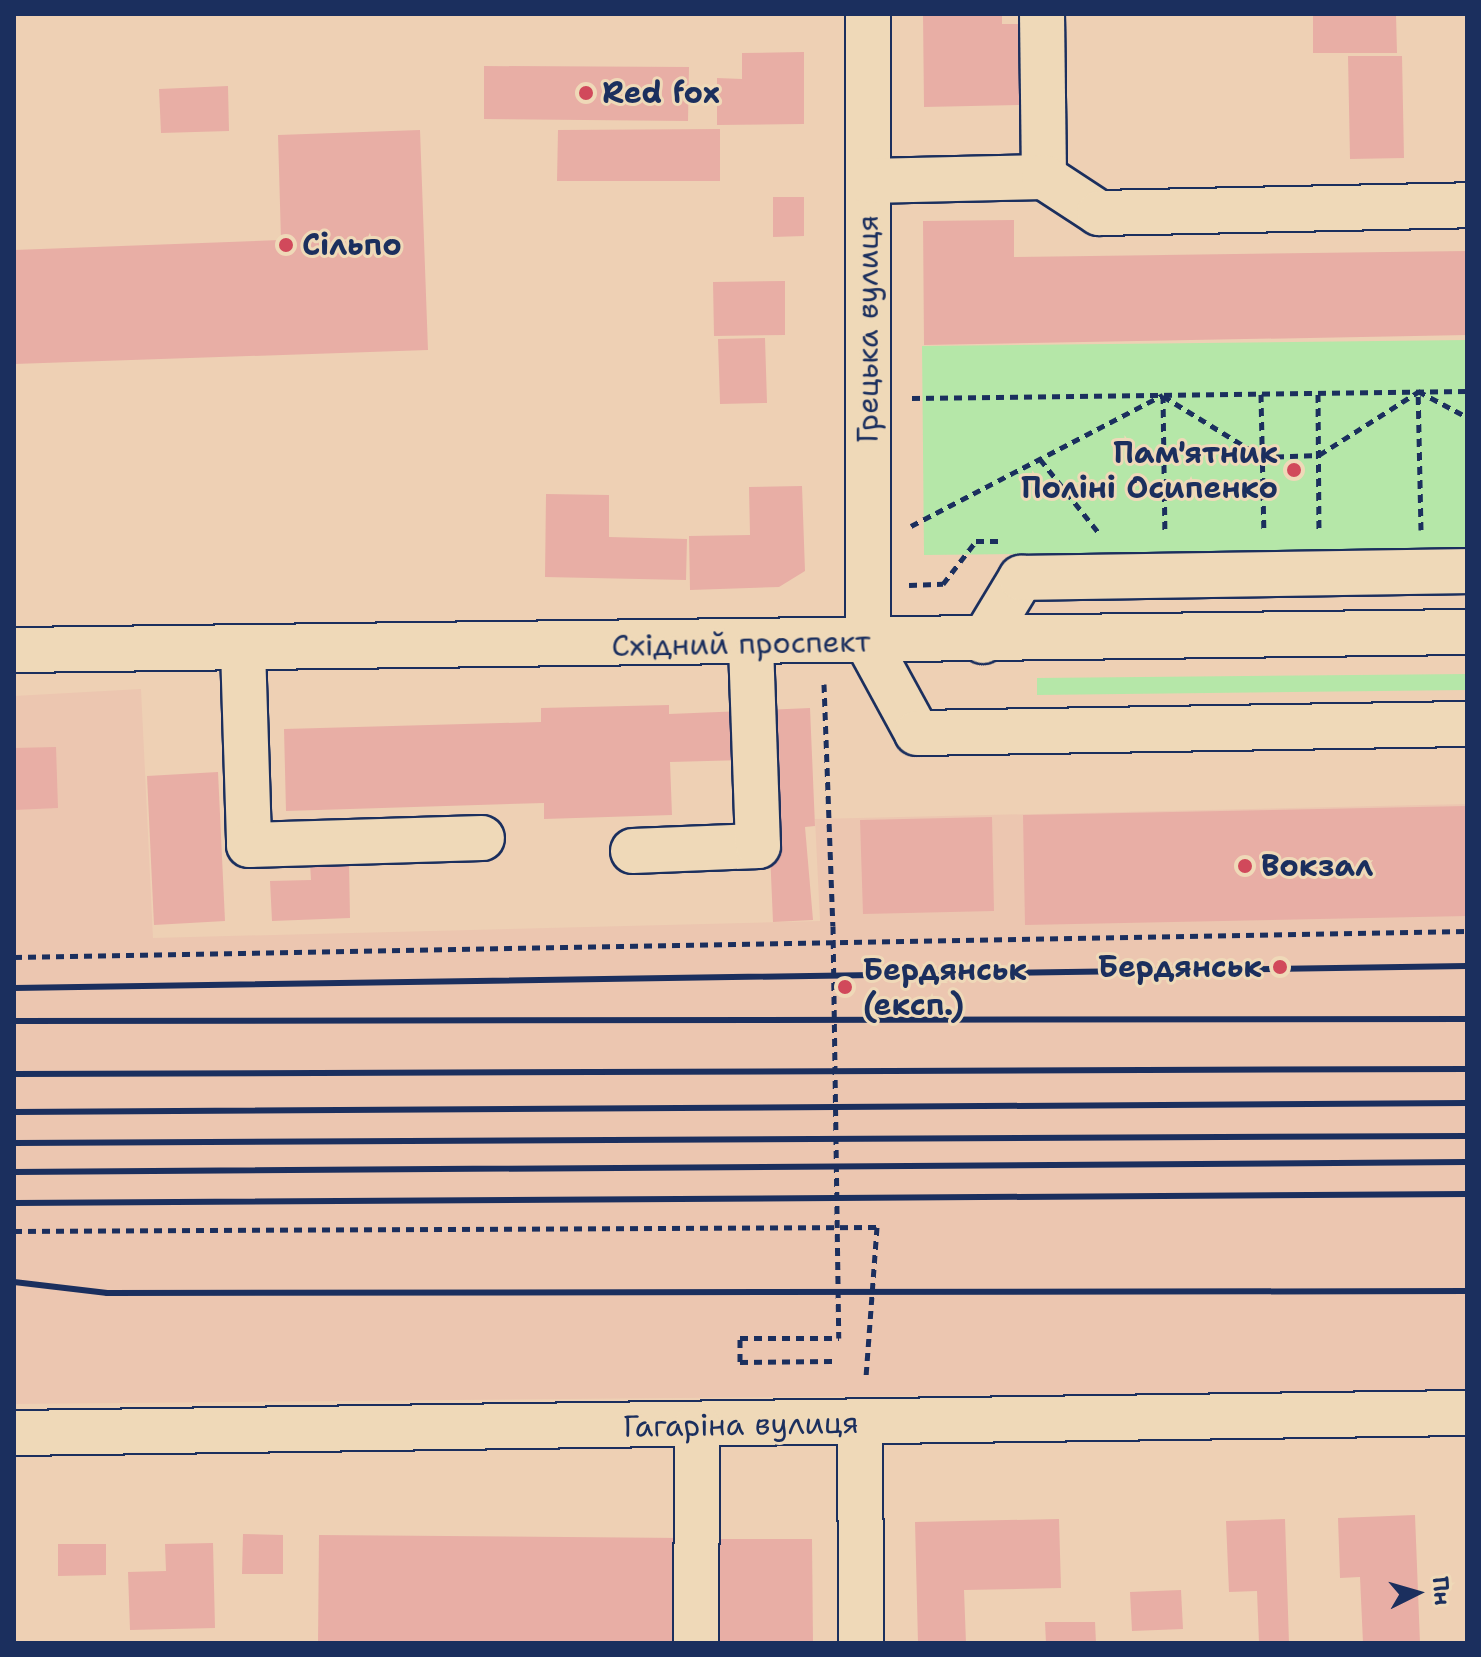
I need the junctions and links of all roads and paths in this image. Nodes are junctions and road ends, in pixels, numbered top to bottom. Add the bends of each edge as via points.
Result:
1 (868, 14) edge
2 (1042, 14) edge
3 (1044, 177) junction
4 (868, 181) junction
5 (1467, 205) edge
6 (1418, 391) junction
7 (1467, 391) edge
8 (1318, 393) junction
9 (1261, 394) junction
10 (1163, 395) junction
11 (888, 399) junction
12 (908, 415) dead end
13 (1467, 417) edge
14 (1319, 455) junction
15 (1262, 457) junction
16 (1040, 459) junction
17 (909, 511) dead end
18 (1421, 535) dead end
19 (1264, 537) dead end
20 (1319, 537) dead end
21 (1104, 539) dead end
22 (1165, 539) dead end
23 (1467, 571) edge
24 (1467, 632) edge
25 (983, 641) junction
26 (868, 643) junction
27 (751, 644) junction
28 (243, 649) junction
29 (14, 650) edge
30 (1467, 724) edge
31 (827, 777) dead end
32 (482, 838) dead end
33 (633, 851) dead end
34 (1467, 931) edge
35 (14, 957) edge
36 (14, 1231) edge
37 (832, 1361) dead end
38 (1467, 1413) edge
39 (860, 1423) junction
40 (697, 1425) junction
41 (14, 1433) edge
42 (696, 1643) edge
43 (861, 1643) edge

1 - 4 street, Грецька вулиця
2 - 3 street
3 - 4 street
3 - 5 street via 1099,213
4 - 11 street, Грецька вулиця
6 - 7 path
6 - 8 path
6 - 13 path
6 - 14 path
6 - 18 path
8 - 9 path
8 - 14 path
9 - 10 path
9 - 15 path
10 - 11 path
10 - 15 path
10 - 16 path
10 - 22 path
11 - 12 path
11 - 26 street, Грецька вулиця
14 - 15 path
14 - 20 path
15 - 19 path
16 - 17 path via 910,527
16 - 21 path
23 - 25 street via 1021,578
24 - 25 street, Східний проспект
25 - 26 street, Східний проспект
26 - 27 street, Східний проспект
26 - 30 street via 917,733
27 - 28 street, Східний проспект
27 - 33 street via 758,846
28 - 29 street, Східний проспект
28 - 32 street via 249,845
31 - 37 path, bridge via 839,1338 740,1338 740,1362
34 - 35 path
36 - 39 path via 877,1227
38 - 39 street, Гагаріна вулиця
39 - 40 street, Гагаріна вулиця
39 - 43 street
40 - 41 street, Гагаріна вулиця
40 - 42 street

